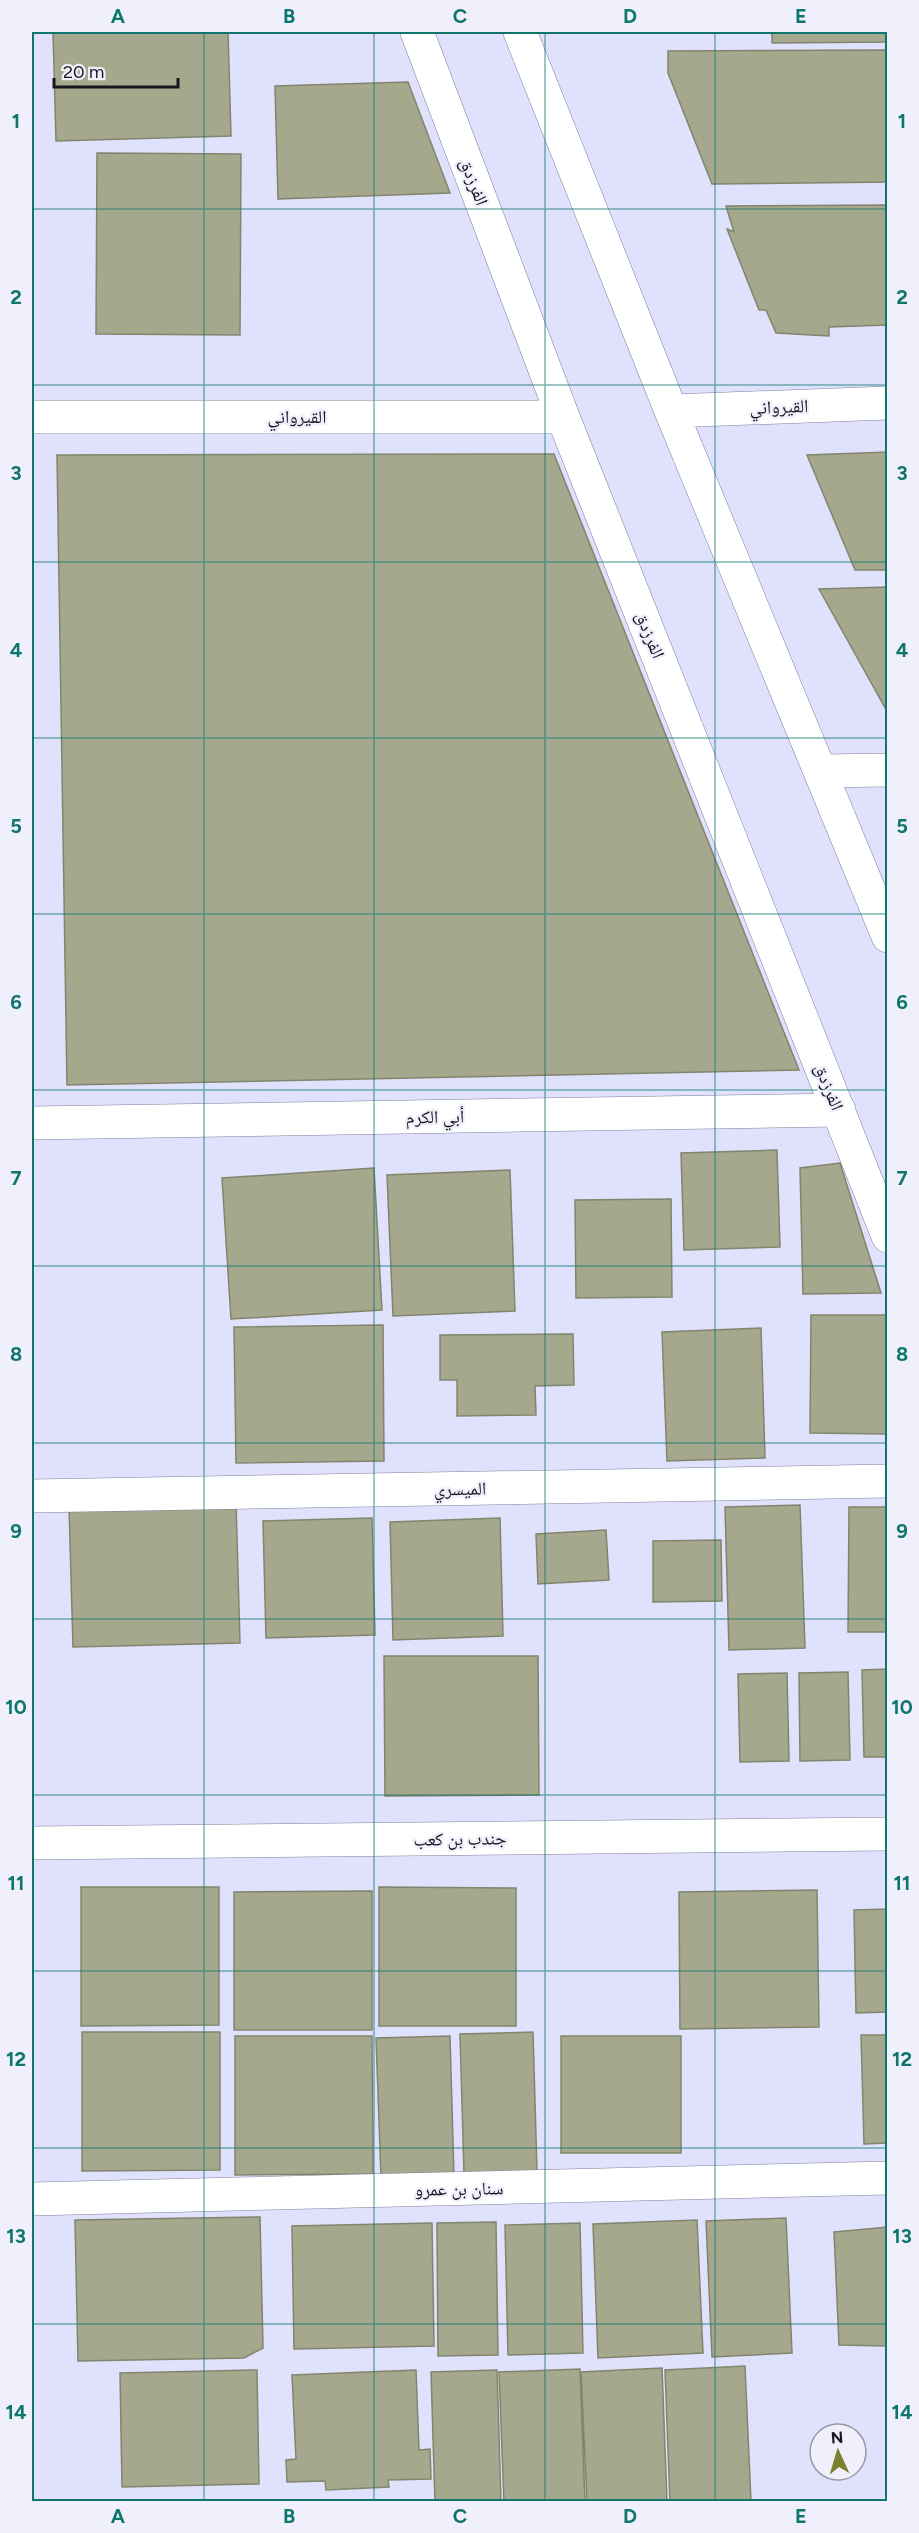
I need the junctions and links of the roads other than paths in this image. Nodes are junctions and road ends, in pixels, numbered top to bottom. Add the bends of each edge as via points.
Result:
1 (417, 32) edge
2 (520, 32) edge
3 (888, 403) edge
4 (670, 411) junction
5 (32, 417) edge
6 (563, 417) junction
7 (888, 770) edge
8 (821, 771) junction
9 (888, 936) edge
10 (839, 1110) junction
11 (32, 1123) edge
12 (888, 1236) edge
13 (888, 1481) edge
14 (32, 1496) edge
15 (888, 1834) edge
16 (32, 1843) edge
17 (888, 2178) edge
18 (32, 2199) edge

1 - 6 street, الفرزدق
2 - 4 street
3 - 4 street, القيرواني
4 - 8 street
5 - 6 street, القيرواني
6 - 10 street, الفرزدق
7 - 8 street
8 - 9 street
10 - 11 street, أبي الكرم
10 - 12 street, الفرزدق
13 - 14 street, الميسري
15 - 16 street, جندب بن كعب
17 - 18 street, سنان بن عمرو

